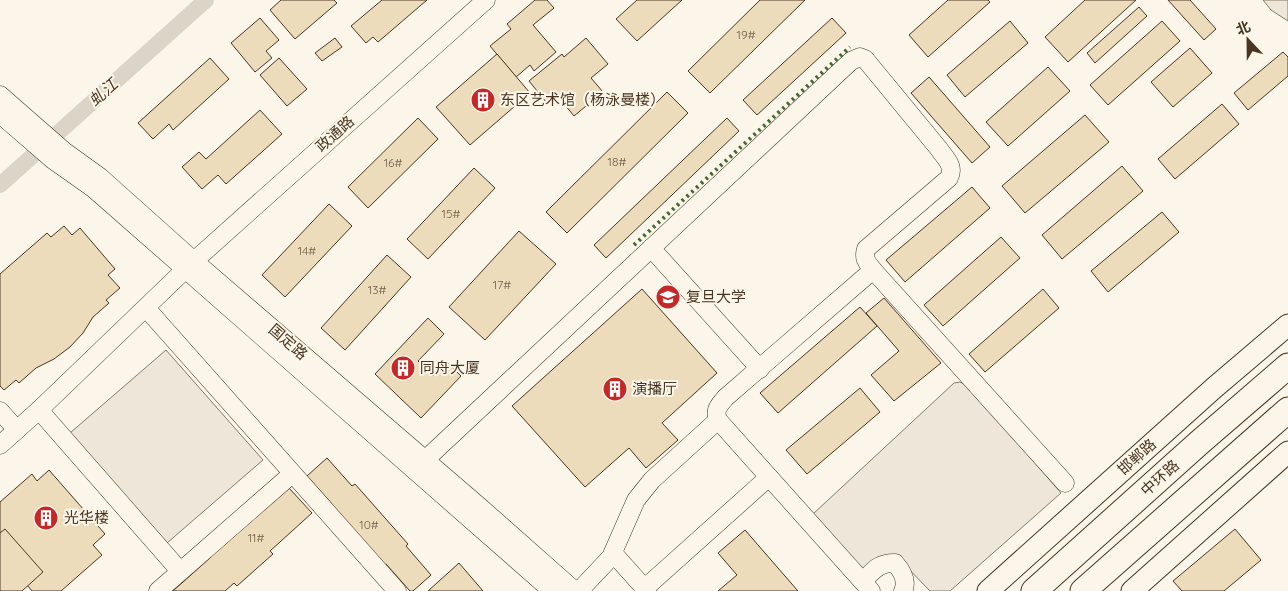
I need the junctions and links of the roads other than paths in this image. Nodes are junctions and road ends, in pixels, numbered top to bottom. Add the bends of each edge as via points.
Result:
1 (486, 0) edge
2 (0, 95) edge
3 (0, 114) edge
4 (26, 127) junction
5 (651, 248) junction
6 (189, 265) junction
7 (873, 270) junction
8 (146, 308) junction
9 (1288, 325) edge
10 (1288, 366) edge
11 (760, 369) junction
12 (39, 410) junction
13 (1288, 410) edge
14 (0, 411) edge
15 (718, 420) junction
16 (17, 430) junction
17 (0, 446) edge
18 (1288, 452) edge
19 (425, 460) junction
20 (292, 474) junction
21 (769, 477) junction
22 (1065, 483) dead end
23 (613, 553) junction
24 (180, 572) junction
25 (867, 586) edge
26 (646, 590) edge
27 (908, 590) edge
28 (158, 591) edge
29 (397, 591) edge
30 (552, 591) edge
31 (575, 591) edge
32 (579, 591) edge
33 (988, 591) edge
34 (1034, 591) edge
35 (1084, 591) edge
36 (1132, 591) edge

1 - 6 street, 政通路
2 - 4 street, 国定路
3 - 4 street, 国定路
4 - 6 street, 国定路 via 59,156 100,177
5 - 7 street via 851,61 860,58 866,59 951,164 952,173 866,248 864,255
5 - 11 street
5 - 19 street
6 - 8 street, 政通路
6 - 19 street, 国定路
6 - 30 street, 国定路
7 - 11 street
7 - 22 street
8 - 12 street, 政通路
8 - 20 street
9 - 33 main road, 邯郸路
10 - 34 highway, 中环路
11 - 15 street via 717,408
12 - 16 street, 政通路
12 - 24 street
13 - 35 highway
14 - 16 street
15 - 21 street
15 - 23 street via 652,480 636,500
16 - 17 street, 政通路
18 - 36 main road
19 - 31 street, 国定路
20 - 24 street
20 - 29 street
21 - 25 street
21 - 26 street
23 - 26 street
23 - 32 street
24 - 28 street
25 - 27 street via 878,566 895,563

